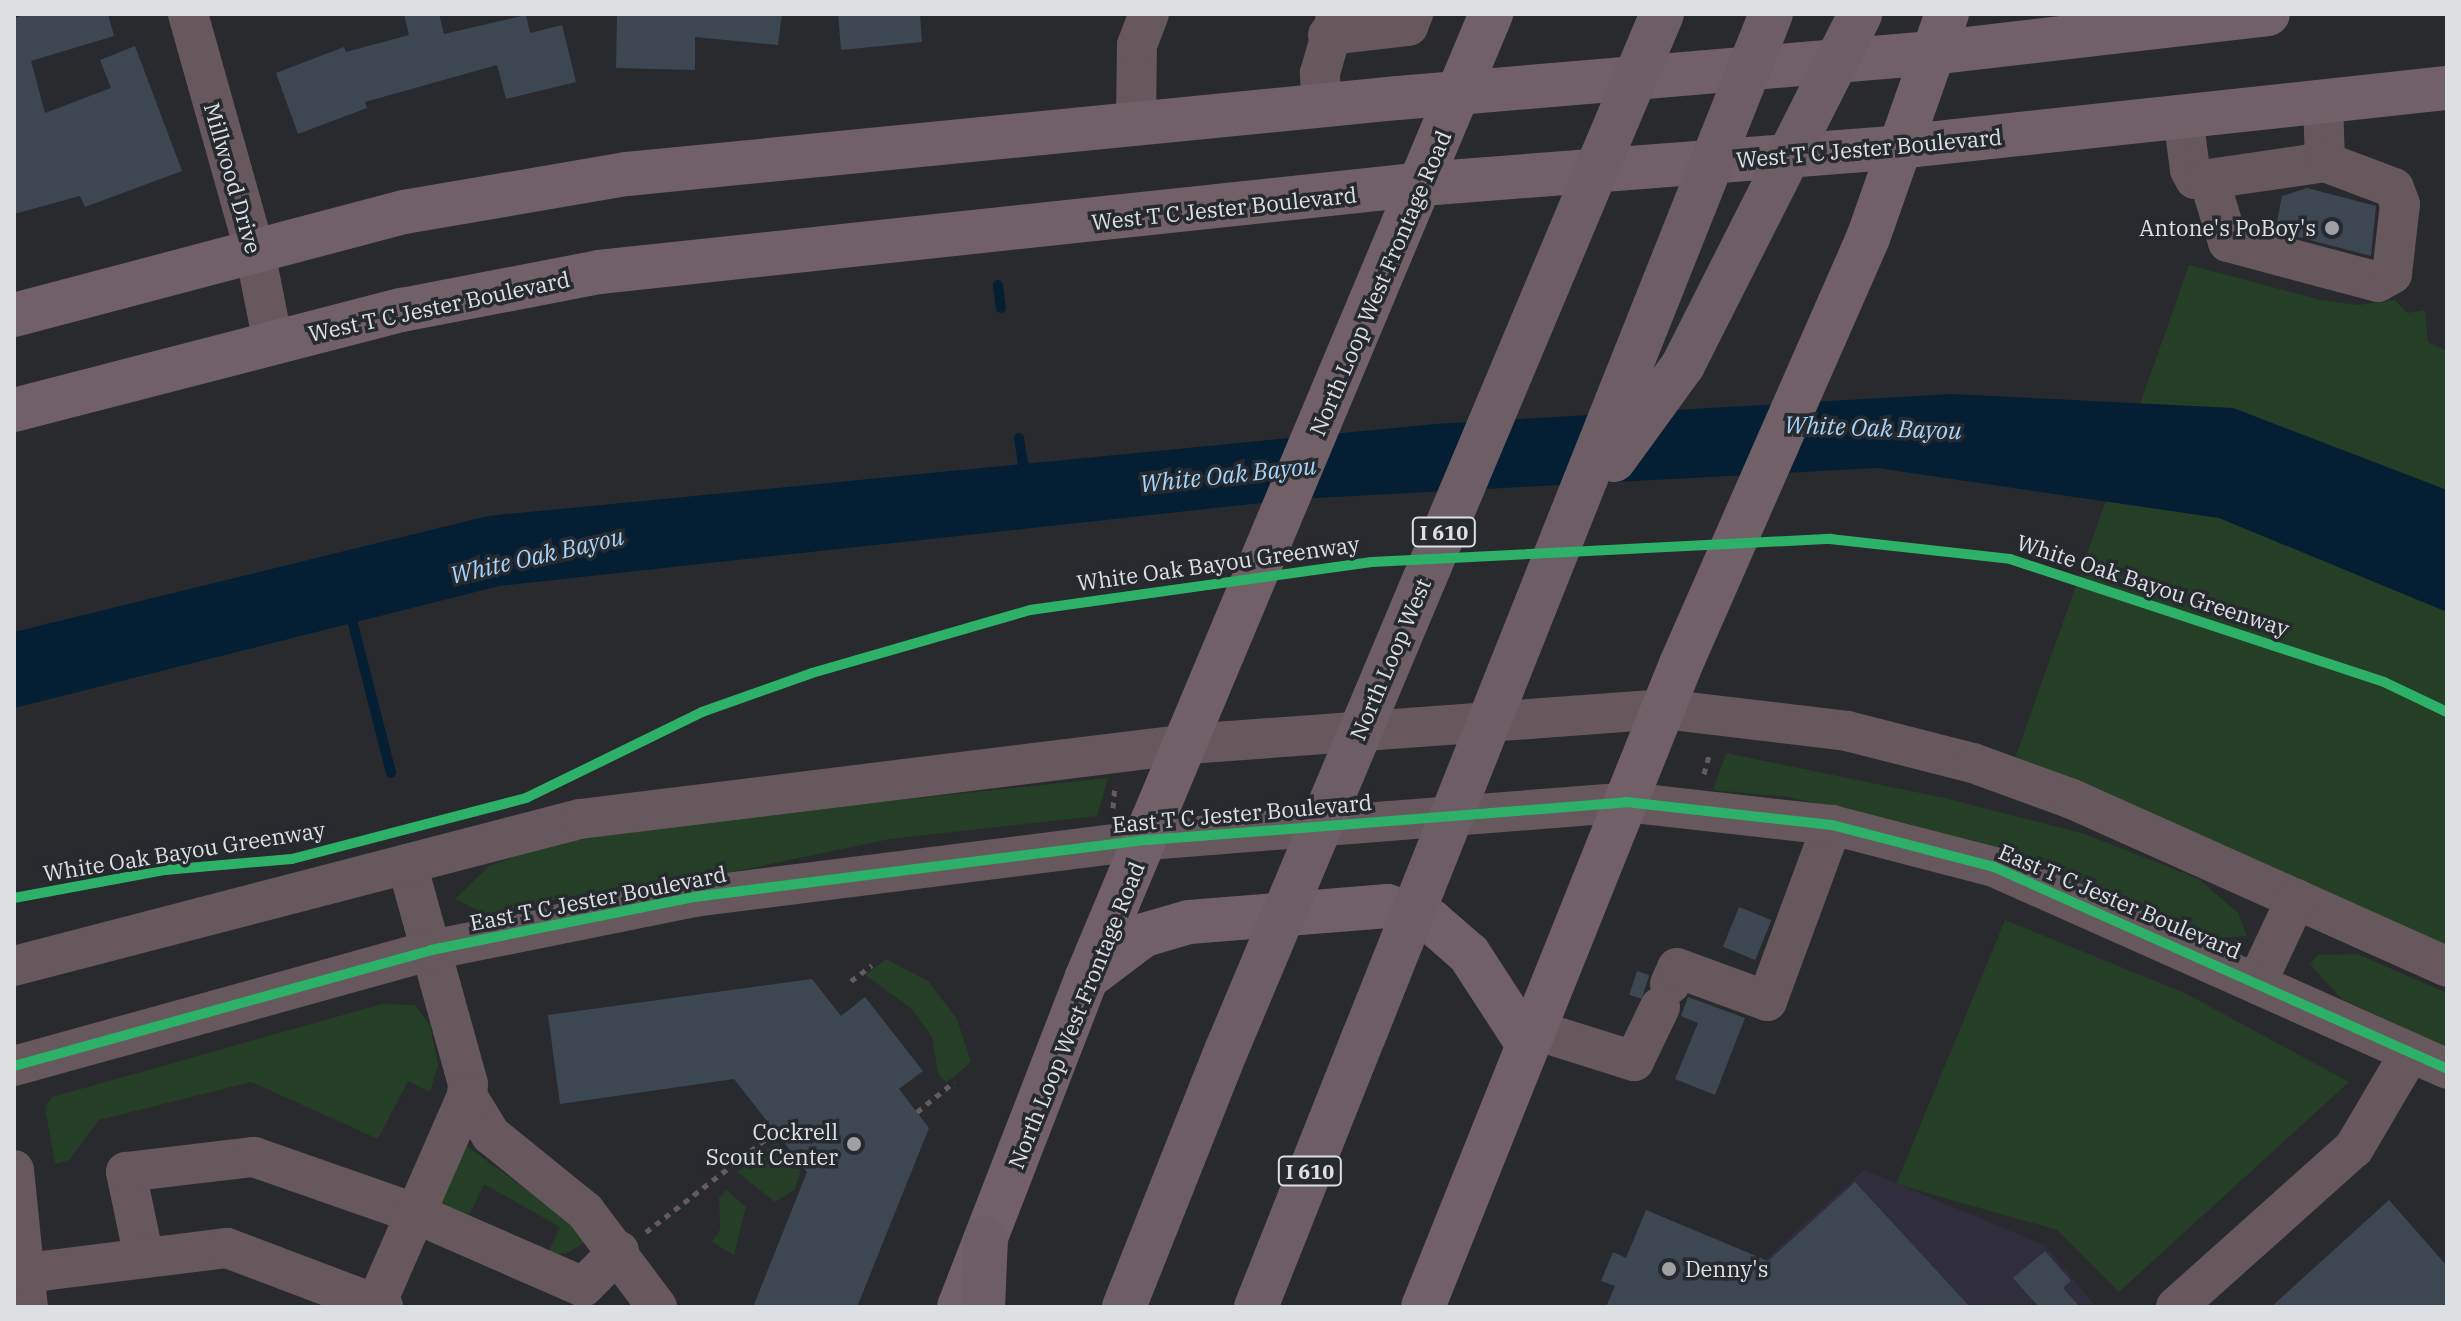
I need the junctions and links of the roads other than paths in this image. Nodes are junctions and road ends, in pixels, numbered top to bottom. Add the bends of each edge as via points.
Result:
1 (188, 14) edge
2 (1149, 14) edge
3 (1413, 14) edge
4 (1491, 14) edge
5 (1662, 14) edge
6 (1771, 14) edge
7 (1860, 14) edge
8 (2268, 14) edge
9 (1332, 24) edge
10 (1940, 33) edge
11 (2447, 88) edge
12 (1459, 94) junction
13 (2323, 102) junction
14 (1322, 105) junction
15 (2183, 116) junction
16 (1136, 124) junction
17 (1899, 147) junction
18 (2325, 162) junction
19 (2209, 179) junction
20 (1422, 184) junction
21 (255, 252) junction
22 (14, 315) edge
23 (273, 343) junction
24 (14, 410) edge
25 (1577, 511) junction
26 (1663, 709) junction
27 (1188, 744) junction
28 (1626, 802) junction
29 (1832, 825) junction
30 (1148, 840) junction
31 (407, 864) junction
32 (2296, 899) junction
33 (431, 950) junction
34 (14, 966) edge
35 (2447, 967) edge
36 (1086, 979) junction
37 (2257, 982) junction
38 (1532, 1038) junction
39 (2410, 1053) junction
40 (14, 1066) edge
41 (2447, 1069) edge
42 (467, 1096) junction
43 (14, 1170) edge
44 (414, 1213) junction
45 (986, 1238) junction
46 (619, 1251) junction
47 (144, 1258) junction
48 (27, 1290) edge
49 (379, 1306) edge
50 (657, 1307) edge
51 (959, 1307) edge
52 (983, 1307) edge
53 (1124, 1307) edge
54 (1256, 1307) edge
55 (1423, 1307) edge
56 (2176, 1307) edge

1 - 21 street, Millwood Drive
2 - 16 street via 1137,45
3 - 9 street via 1408,26
4 - 12 main road, North Loop West Frontage Road
5 - 53 highway, North Loop West / I 610, bridge via 1226,1051
6 - 25 highway, I 610, bridge
7 - 25 highway, bridge via 1683,365
8 - 10 main road
9 - 14 street via 1320,73
10 - 12 main road
10 - 17 main road
11 - 13 main road, West T C Jester Boulevard
12 - 14 main road
12 - 20 main road, North Loop West Frontage Road
13 - 15 main road, West T C Jester Boulevard
13 - 18 street
14 - 16 main road
15 - 17 main road, West T C Jester Boulevard
15 - 19 street via 2190,170 2195,179
16 - 21 main road via 517,190 404,212
17 - 20 main road, West T C Jester Boulevard
17 - 26 main road via 1868,238
18 - 19 street
18 - 19 street via 2394,188 2400,204 2392,274 2378,282 2228,242
20 - 23 main road, West T C Jester Boulevard via 599,272 489,290
20 - 27 main road, North Loop West Frontage Road
21 - 22 main road
21 - 23 street, Millwood Drive
23 - 24 main road, West T C Jester Boulevard
25 - 54 highway, I 610, bridge
26 - 27 street
26 - 28 main road
26 - 32 street via 1847,731 1973,763 2072,799
27 - 30 main road, North Loop West Frontage Road
27 - 31 street via 580,819
28 - 29 street, East T C Jester Boulevard
28 - 30 street, East T C Jester Boulevard
28 - 38 main road
29 - 37 street, East T C Jester Boulevard via 1994,867
29 - 38 street via 1767,1001 1677,968 1634,1061
30 - 33 street, East T C Jester Boulevard via 694,897
30 - 36 main road, North Loop West Frontage Road
31 - 33 street
31 - 34 street
32 - 35 street
32 - 37 street
33 - 40 street, East T C Jester Boulevard
33 - 42 street
36 - 38 main road via 1144,935 1189,922 1387,906 1431,921 1469,954
36 - 45 main road, North Loop West Frontage Road
37 - 39 street, East T C Jester Boulevard
38 - 55 main road
39 - 41 street, East T C Jester Boulevard
39 - 56 street via 2354,1148
42 - 44 street
42 - 46 street via 491,1135 585,1211
43 - 48 street
44 - 46 street via 583,1287
44 - 47 street via 254,1157 126,1172
44 - 49 street
45 - 51 main road, North Loop West Frontage Road
45 - 52 highway
46 - 50 street
47 - 48 street
47 - 49 street via 227,1248

